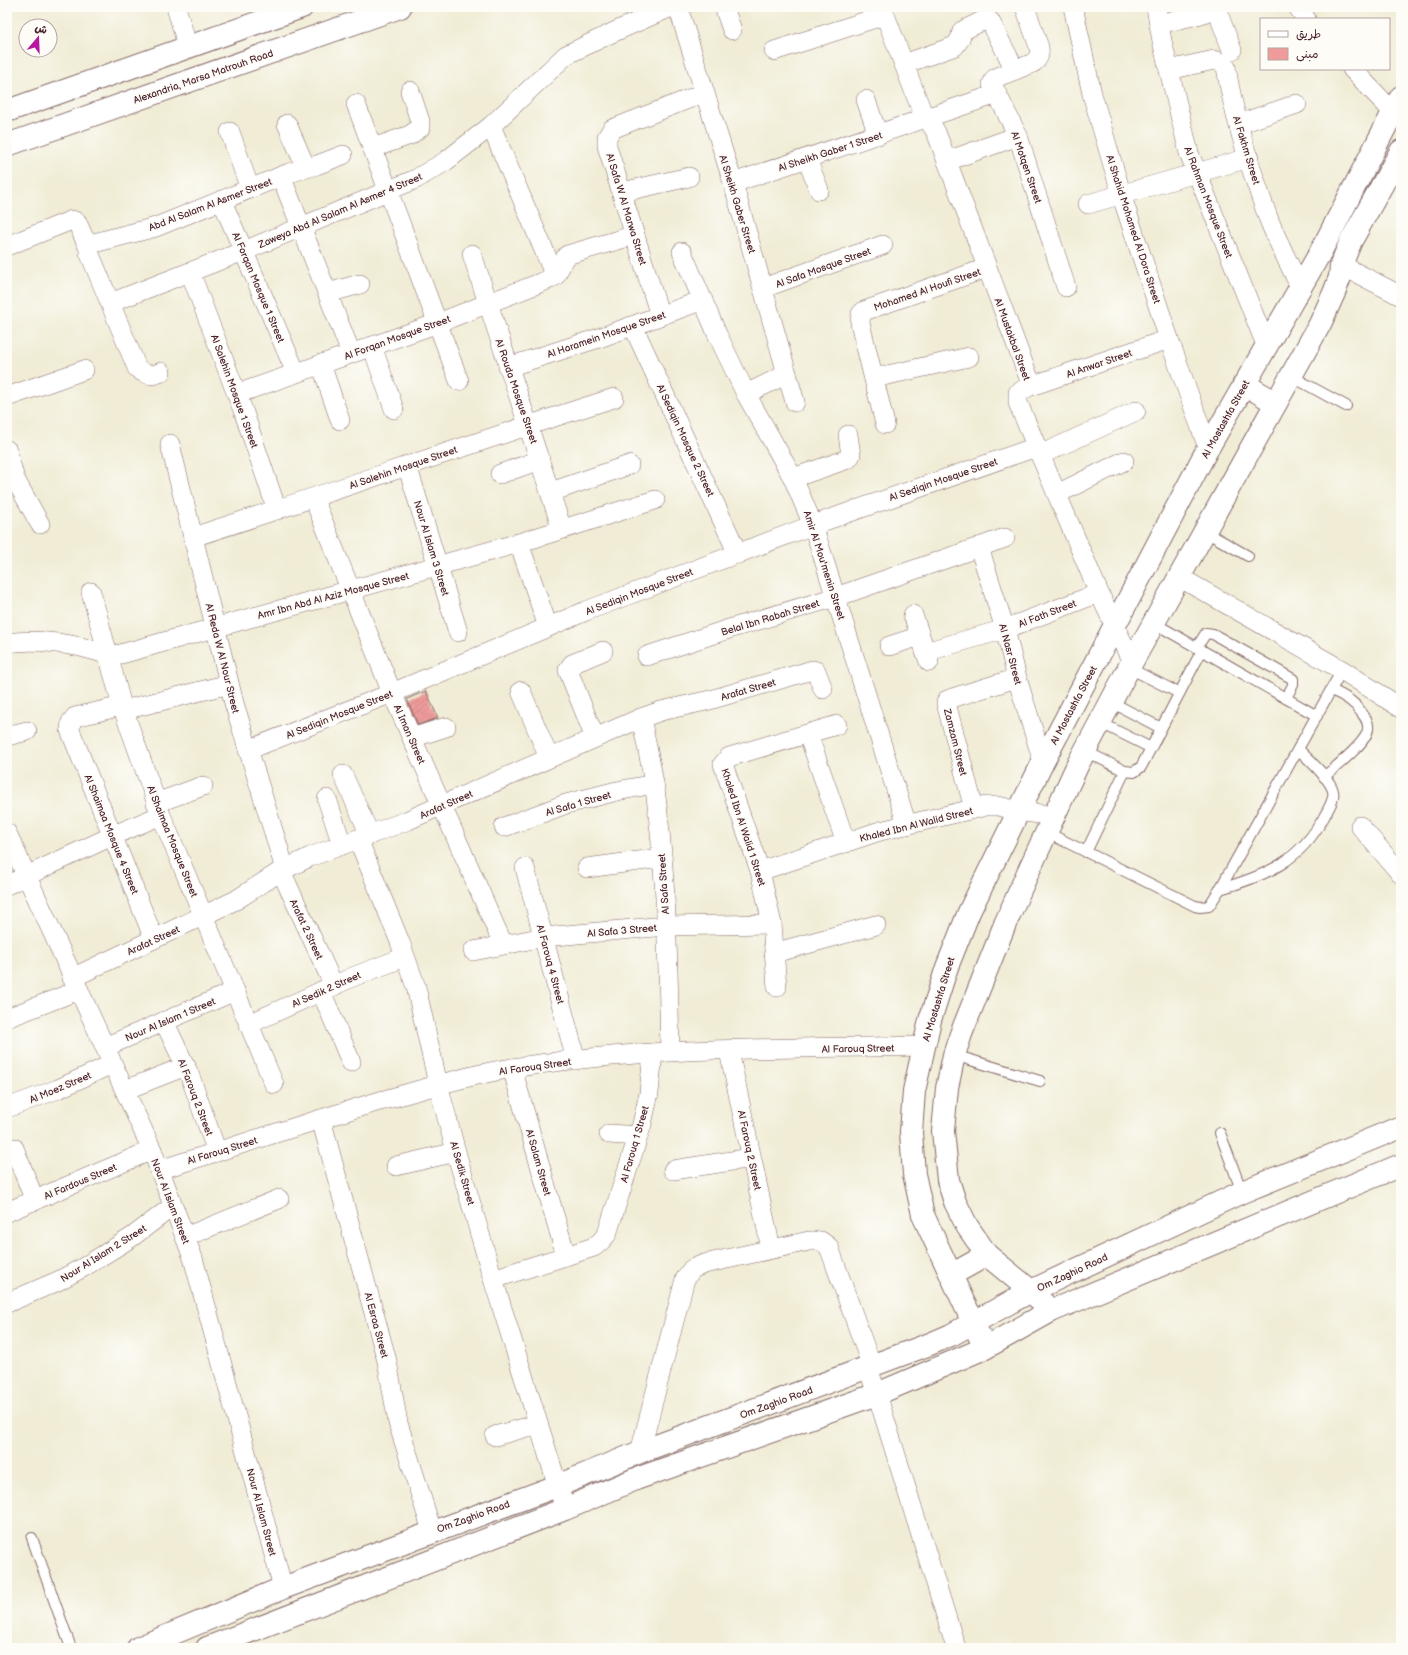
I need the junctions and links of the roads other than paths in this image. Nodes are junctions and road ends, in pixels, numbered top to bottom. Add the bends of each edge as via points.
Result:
1 (176, 7) edge
2 (400, 7) edge
3 (671, 7) edge
4 (678, 7) edge
5 (724, 7) edge
6 (1025, 7) edge
7 (1073, 7) edge
8 (1218, 7) edge
9 (1298, 7) edge
10 (298, 8) edge
11 (883, 11) edge
12 (1157, 15) edge
13 (1305, 18) edge
14 (732, 30) dead end
15 (188, 48) junction
16 (1232, 50) dead end
17 (774, 51) dead end
18 (904, 64) junction
19 (1015, 70) junction
20 (1169, 70) junction
21 (1353, 70) edge
22 (410, 91) dead end
23 (704, 93) junction
24 (997, 94) junction
25 (866, 100) dead end
26 (356, 104) dead end
27 (1297, 104) dead end
28 (1397, 105) edge
29 (7, 112) edge
30 (927, 117) junction
31 (287, 124) dead end
32 (1239, 124) junction
33 (491, 126) junction
34 (230, 132) dead end
35 (878, 135) junction
36 (1018, 136) junction
37 (7, 145) edge
38 (372, 148) junction
39 (1401, 151) edge
40 (343, 155) dead end
41 (1249, 158) junction
42 (807, 159) junction
43 (947, 161) junction
44 (306, 168) junction
45 (1196, 173) junction
46 (281, 176) junction
47 (689, 177) dead end
48 (733, 183) junction
49 (250, 189) junction
50 (819, 190) dead end
51 (389, 191) junction
52 (622, 192) junction
53 (1122, 194) junction
54 (222, 201) junction
55 (1088, 204) dead end
56 (302, 227) junction
57 (635, 234) junction
58 (883, 245) dead end
59 (7, 246) edge
60 (89, 249) junction
61 (244, 251) junction
62 (682, 252) dead end
63 (472, 254) dead end
64 (1341, 265) junction
65 (987, 268) junction
66 (190, 272) junction
67 (555, 276) junction
68 (360, 284) dead end
69 (1066, 287) dead end
70 (1300, 287) junction
71 (763, 288) junction
72 (328, 293) junction
73 (1401, 296) edge
74 (703, 300) junction
75 (110, 303) junction
76 (488, 303) junction
77 (660, 316) junction
78 (438, 323) junction
79 (633, 326) junction
80 (1169, 339) junction
81 (1266, 345) junction
82 (372, 346) junction
83 (351, 353) junction
84 (969, 357) dead end
85 (321, 364) junction
86 (508, 367) junction
87 (84, 370) dead end
88 (161, 372) dead end
89 (296, 373) junction
90 (787, 374) junction
91 (1291, 376) junction
92 (874, 378) junction
93 (459, 381) dead end
94 (1244, 384) junction
95 (1028, 387) junction
96 (237, 394) junction
97 (746, 394) junction
98 (7, 397) edge
99 (614, 398) dead end
100 (795, 402) dead end
101 (1276, 403) junction
102 (1346, 406) dead end
103 (394, 409) dead end
104 (1136, 411) dead end
105 (340, 420) dead end
106 (885, 424) dead end
107 (528, 425) junction
108 (848, 435) dead end
109 (170, 444) dead end
110 (1208, 448) junction
111 (7, 450) edge
112 (1038, 451) junction
113 (540, 460) junction
114 (1124, 461) dead end
115 (407, 465) junction
116 (629, 465) dead end
117 (10, 470) edge
118 (500, 474) dead end
119 (793, 478) junction
120 (551, 492) junction
121 (1057, 494) junction
122 (314, 498) junction
123 (655, 500) dead end
124 (277, 510) junction
125 (40, 524) dead end
126 (813, 525) junction
127 (562, 529) junction
128 (1204, 531) junction
129 (193, 537) junction
130 (1005, 538) dead end
131 (518, 543) junction
132 (980, 547) junction
133 (738, 554) junction
134 (1248, 556) dead end
135 (438, 566) junction
136 (1179, 576) junction
137 (350, 591) junction
138 (91, 592) dead end
139 (1099, 593) junction
140 (836, 597) junction
141 (913, 615) dead end
142 (1154, 623) junction
143 (1115, 625) junction
144 (215, 627) junction
145 (548, 627) junction
146 (1005, 629) junction
147 (458, 632) dead end
148 (7, 643) edge
149 (889, 646) dead end
150 (1199, 649) junction
151 (925, 650) junction
152 (603, 651) dead end
153 (108, 655) junction
154 (647, 656) dead end
155 (1131, 665) junction
156 (1342, 670) junction
157 (1017, 678) junction
158 (229, 684) junction
159 (823, 688) dead end
160 (1331, 690) junction
161 (521, 691) dead end
162 (392, 692) junction
163 (1179, 693) junction
164 (1286, 698) junction
165 (1111, 702) junction
166 (123, 708) junction
167 (1401, 708) edge
168 (1317, 716) junction
169 (641, 718) junction
170 (1099, 722) junction
171 (837, 725) dead end
172 (446, 727) dead end
173 (1161, 728) junction
174 (27, 731) dead end
175 (808, 734) junction
176 (7, 736) edge
177 (412, 738) junction
178 (595, 738) junction
179 (1150, 748) junction
180 (1298, 749) junction
181 (248, 750) junction
182 (1085, 750) junction
183 (549, 758) junction
184 (1043, 762) junction
185 (1125, 771) junction
186 (343, 776) dead end
187 (1324, 777) junction
188 (654, 784) junction
189 (203, 786) dead end
190 (327, 799) dead end
191 (442, 806) junction
192 (159, 809) junction
193 (974, 809) junction
194 (1019, 811) junction
195 (1050, 824) junction
196 (907, 825) junction
197 (1360, 826) dead end
198 (504, 827) dead end
199 (7, 833) edge
200 (112, 836) junction
201 (357, 840) junction
202 (846, 843) junction
203 (1086, 852) junction
204 (661, 858) junction
205 (526, 868) dead end
206 (587, 868) dead end
207 (283, 870) junction
208 (760, 872) junction
209 (1401, 874) edge
210 (26, 876) junction
211 (7, 885) edge
212 (1220, 889) junction
213 (204, 916) junction
214 (772, 924) junction
215 (876, 925) dead end
216 (666, 926) junction
217 (544, 936) junction
218 (154, 939) junction
219 (503, 944) junction
220 (473, 951) dead end
221 (774, 953) junction
222 (405, 956) junction
223 (75, 984) junction
224 (777, 986) dead end
225 (327, 989) junction
226 (235, 991) junction
227 (7, 1018) edge
228 (164, 1021) junction
229 (248, 1024) junction
230 (924, 1046) junction
231 (729, 1051) junction
232 (662, 1052) junction
233 (109, 1055) junction
234 (954, 1056) junction
235 (576, 1060) junction
236 (351, 1062) dead end
237 (186, 1066) junction
238 (512, 1068) junction
239 (1040, 1081) dead end
240 (274, 1084) dead end
241 (438, 1084) junction
242 (125, 1090) junction
243 (7, 1108) edge
244 (321, 1119) junction
245 (1401, 1127) edge
246 (1220, 1133) dead end
247 (609, 1134) dead end
248 (638, 1136) junction
249 (14, 1148) dead end
250 (152, 1150) junction
251 (217, 1152) junction
252 (456, 1152) junction
253 (752, 1158) junction
254 (1401, 1165) edge
255 (396, 1166) dead end
256 (159, 1170) junction
257 (673, 1170) dead end
258 (1242, 1192) junction
259 (279, 1199) dead end
260 (34, 1201) junction
261 (173, 1206) junction
262 (7, 1212) edge
263 (185, 1237) junction
264 (771, 1250) junction
265 (987, 1255) junction
266 (566, 1256) junction
267 (951, 1275) junction
268 (493, 1279) junction
269 (1031, 1291) junction
270 (7, 1303) edge
271 (1051, 1312) junction
272 (973, 1323) junction
273 (985, 1348) junction
274 (870, 1368) junction
275 (877, 1394) junction
276 (763, 1407) junction
277 (538, 1424) junction
278 (770, 1431) junction
279 (495, 1436) dead end
280 (640, 1452) junction
281 (557, 1486) junction
282 (565, 1509) junction
283 (432, 1531) junction
284 (32, 1538) dead end
285 (283, 1588) junction
286 (72, 1648) edge
287 (138, 1648) edge
288 (207, 1648) edge
289 (956, 1648) edge

1 - 15 street
2 - 37 main road, Alexandria, Marsa Matrouh Road
3 - 33 street, Zaweya Abd Al Salam Al Asmer 4 Street via 566,55
4 - 23 street, Al Sheikh Gaber Street
5 - 14 street
6 - 19 street, Al Motqen Street via 1040,53 1033,63
7 - 53 street, Al Shahid Mohamed Al Dora Street via 1092,94
8 - 12 street via 1201,14
8 - 16 street
9 - 13 street
10 - 15 main road
11 - 17 street
11 - 18 street, Al Mustakbal Street
12 - 20 street, Al Rahman Mosque Street
15 - 29 main road
18 - 19 street via 955,46 962,31 984,20 990,21
18 - 30 street, Al Mustakbal Street via 919,104
19 - 24 street, Al Motqen Street via 993,80
20 - 32 street, Al Fakhm Street via 1214,60 1223,63
20 - 45 street, Al Rahman Mosque Street
21 - 28 street
22 - 38 street via 420,128 410,135
23 - 48 street, Al Sheikh Gaber Street
23 - 52 street, Al Safa W Al Marwa Street via 612,129 607,137 607,146
24 - 30 street, Al Sheikh Gaber 1 Street
24 - 36 street, Al Motqen Street
25 - 35 street
26 - 38 street
27 - 32 street
28 - 70 main road, Al Mostashfa Street
30 - 35 street, Al Sheikh Gaber 1 Street
30 - 43 street, Al Mustakbal Street
31 - 44 street
32 - 41 street, Al Fakhm Street
33 - 51 street, Zaweya Abd Al Salam Al Asmer 4 Street via 446,161
33 - 67 street
34 - 49 street
35 - 42 street, Al Sheikh Gaber 1 Street
36 - 43 street
36 - 69 street, Al Motqen Street
38 - 51 street
39 - 64 main road via 1356,231
40 - 44 street, Abd Al Salam Al Asmer Street
41 - 45 street
41 - 70 street, Al Fakhm Street via 1270,221
42 - 48 street, Al Sheikh Gaber 1 Street
42 - 50 street
43 - 65 street, Al Mustakbal Street
44 - 46 street, Abd Al Salam Al Asmer Street
45 - 53 street
45 - 81 street, Al Rahman Mosque Street
46 - 49 street, Abd Al Salam Al Asmer Street
46 - 56 street
47 - 52 street
48 - 71 street, Al Sheikh Gaber Street
49 - 54 street, Abd Al Salam Al Asmer Street
51 - 56 street, Zaweya Abd Al Salam Al Asmer 4 Street
51 - 78 street
52 - 57 street, Al Safa W Al Marwa Street
53 - 55 street
53 - 80 street, Al Shahid Mohamed Al Dora Street
54 - 60 street, Abd Al Salam Al Asmer Street via 156,227 94,243
54 - 61 street, Al Forqan Mosque 1 Street
56 - 61 street, Zaweya Abd Al Salam Al Asmer 4 Street
56 - 72 street
57 - 67 street via 567,255
57 - 77 street, Al Safa W Al Marwa Street
58 - 71 street, Al Safa Mosque Street
59 - 60 street via 72,220 77,222
60 - 75 street
61 - 66 street, Zaweya Abd Al Salam Al Asmer 4 Street
61 - 89 street, Al Forqan Mosque 1 Street
62 - 74 street, Amir Al Mou'menin Street
63 - 76 street, Al Rouda Mosque Street
64 - 73 street
64 - 91 main road via 1340,277 1327,309
65 - 92 street, Mohamed Al Houfi Street via 864,311 860,323
65 - 95 street, Al Mustakbal Street via 1030,381
66 - 75 street, Zaweya Abd Al Salam Al Asmer 4 Street
66 - 96 street, Al Salehin Mosque 1 Street
67 - 76 street, Al Forqan Mosque Street
68 - 72 street
70 - 81 main road, Al Mostashfa Street
71 - 90 street, Al Sheikh Gaber Street
72 - 83 street
74 - 77 street, Al Haramein Mosque Street
74 - 97 street, Amir Al Mou'menin Street
75 - 88 street via 137,368 144,374 155,375
76 - 78 street, Al Forqan Mosque Street
76 - 86 street, Al Rouda Mosque Street
77 - 79 street, Al Haramein Mosque Street
78 - 82 street, Al Forqan Mosque Street
78 - 93 street
79 - 86 street, Al Haramein Mosque Street
79 - 133 street, Al Sediqin Mosque 2 Street
80 - 95 street, Al Anwar Street
80 - 110 street, Al Shahid Mohamed Al Dora Street
81 - 94 main road, Al Mostashfa Street
82 - 83 street, Al Forqan Mosque Street
82 - 103 street
83 - 85 street, Al Forqan Mosque Street
84 - 92 street
85 - 89 street, Al Forqan Mosque Street
85 - 105 street
86 - 107 street, Al Rouda Mosque Street
87 - 98 street
89 - 96 street, Al Forqan Mosque Street
90 - 97 street
90 - 100 street, Al Sheikh Gaber Street
91 - 101 main road
91 - 102 lane
92 - 106 street, Mohamed Al Houfi Street
94 - 101 main road
94 - 110 main road, Al Mostashfa Street
95 - 112 street, Al Mustakbal Street via 1018,393 1017,398
96 - 124 street, Al Salehin Mosque 1 Street
97 - 119 street, Amir Al Mou'menin Street
99 - 107 street, Al Salehin Mosque Street
101 - 128 main road
104 - 112 street, Al Sediqin Mosque Street
107 - 113 street, Al Rouda Mosque Street
107 - 115 street, Al Salehin Mosque Street
108 - 119 street via 851,455 848,459
109 - 129 street, Al Reda W Al Nour Street
110 - 143 main road, Al Mostashfa Street
111 - 117 street
112 - 121 street, Al Mustakbal Street
112 - 126 street, Al Sediqin Mosque Street
113 - 118 street
113 - 120 street, Al Rouda Mosque Street
114 - 121 street
115 - 122 street, Al Salehin Mosque Street
115 - 135 street, Nour Al Islam 3 Street
116 - 120 street
117 - 125 street
119 - 126 street, Amir Al Mou'menin Street
120 - 127 street, Al Rouda Mosque Street
121 - 139 street, Al Mustakbal Street
122 - 124 street, Al Salehin Mosque Street
122 - 137 street, Al Iman Street
123 - 127 street, Amr Ibn Abd Al Aziz Mosque Street
124 - 129 street, Al Salehin Mosque Street
126 - 133 street, Al Sediqin Mosque Street
126 - 140 street, Amir Al Mou'menin Street
127 - 131 street, Amr Ibn Abd Al Aziz Mosque Street
128 - 134 lane
128 - 136 main road
129 - 144 street, Al Reda W Al Nour Street
130 - 132 street, Belal Ibn Rabah Street
131 - 135 street, Amr Ibn Abd Al Aziz Mosque Street
131 - 145 street
132 - 140 street, Belal Ibn Rabah Street
132 - 146 street, Al Nasr Street
133 - 145 street, Al Sediqin Mosque Street
135 - 137 street, Amr Ibn Abd Al Aziz Mosque Street
135 - 147 street, Nour Al Islam 3 Street
136 - 142 main road
136 - 156 street
137 - 144 street, Amr Ibn Abd Al Aziz Mosque Street
137 - 162 street, Al Iman Street
138 - 153 street, Al Shaimaa Mosque Street
139 - 143 street, Al Mustakbal Street
139 - 146 street, Al Fath Street
140 - 154 street, Belal Ibn Rabah Street
140 - 196 street, Amir Al Mou'menin Street
141 - 151 street
142 - 150 lane
142 - 155 main road
143 - 155 street, Al Mustakbal Street
143 - 184 main road, Al Mostashfa Street
144 - 153 street, Amr Ibn Abd Al Aziz Mosque Street via 121,654
144 - 158 street, Al Reda W Al Nour Street
145 - 162 street, Al Sediqin Mosque Street
146 - 151 street, Al Fath Street
146 - 157 street, Al Nasr Street
148 - 153 street, Amr Ibn Abd Al Aziz Mosque Street via 54,642
149 - 151 street, Al Fath Street
150 - 163 lane
150 - 164 lane
150 - 164 lane via 1206,633 1211,632 1220,637 1292,679 1294,683
152 - 178 street via 572,664 568,670
153 - 166 street, Al Shaimaa Mosque Street
155 - 163 lane
155 - 165 main road
156 - 160 lane
156 - 167 street
157 - 184 street, Al Nasr Street
157 - 193 street, Zamzam Street via 952,698 946,703
158 - 166 street
158 - 181 street, Al Reda W Al Nour Street
159 - 169 street, Arafat Street via 819,676 812,670
160 - 168 lane
160 - 187 lane via 1341,694 1359,708 1368,723 1368,728 1364,740
161 - 183 street
162 - 177 street, Al Iman Street
162 - 181 street, Al Sediqin Mosque Street
163 - 173 lane
164 - 168 lane
165 - 170 main road
165 - 173 lane
166 - 192 street, Al Shaimaa Mosque Street
166 - 200 street, Al Shaimaa Mosque 4 Street via 75,717 70,730
168 - 180 lane
169 - 178 street, Arafat Street
169 - 188 street, Al Safa Street
170 - 179 lane
170 - 182 main road
171 - 175 street, Khaled Ibn Al Walid 1 Street
172 - 177 street
173 - 179 lane
174 - 176 street
175 - 202 street
175 - 208 street, Khaled Ibn Al Walid 1 Street via 729,757 723,764
177 - 191 street, Al Iman Street
178 - 183 street, Arafat Street
179 - 185 lane via 1140,767 1134,772
180 - 187 lane
180 - 212 lane
181 - 207 street, Al Reda W Al Nour Street
182 - 185 lane
182 - 195 main road
183 - 191 street, Arafat Street
184 - 194 main road, Al Mostashfa Street
185 - 203 lane
186 - 201 street
187 - 212 lane via 1331,786 1333,799 1319,825 1305,843 1289,859 1270,872
188 - 198 street, Al Safa 1 Street via 566,804
188 - 204 street, Al Safa Street
189 - 192 street
190 - 201 street
191 - 201 street, Arafat Street
191 - 219 street, Al Iman Street
192 - 200 street
192 - 213 street, Al Shaimaa Mosque Street
193 - 194 street, Khaled Ibn Al Walid Street via 998,806
193 - 196 street, Khaled Ibn Al Walid Street
194 - 195 street, Khaled Ibn Al Walid Street
194 - 230 main road, Al Mostashfa Street via 969,912 947,967
195 - 203 lane
195 - 234 main road via 982,979
196 - 202 street, Khaled Ibn Al Walid Street
197 - 209 street
199 - 210 street, Nour Al Islam Street
200 - 210 street
200 - 218 street, Al Shaimaa Mosque 4 Street
201 - 207 street, Arafat Street
201 - 222 street, Al Sedik Street
202 - 208 street, Khaled Ibn Al Walid Street
203 - 212 lane via 1200,908 1209,906
204 - 206 street
204 - 216 street, Al Safa Street
205 - 217 street, Al Farouq 4 Street
207 - 213 street, Arafat Street via 236,900
207 - 225 street, Arafat 2 Street
208 - 214 street, Khaled Ibn Al Walid 1 Street
210 - 211 street
210 - 223 street, Nour Al Islam Street
213 - 218 street, Arafat Street
213 - 226 street, Al Shaimaa Mosque Street
214 - 216 street, Al Safa 3 Street
214 - 221 street, Khaled Ibn Al Walid 1 Street
215 - 221 street
216 - 217 street, Al Safa 3 Street
216 - 232 street, Al Safa Street
217 - 219 street, Al Safa 3 Street
217 - 235 street, Al Farouq 4 Street
218 - 223 street, Arafat Street
219 - 220 street, Al Safa 3 Street
221 - 224 street, Khaled Ibn Al Walid 1 Street
222 - 225 street, Al Sedik 2 Street
222 - 241 street, Al Sedik Street via 416,987
223 - 227 street, Arafat Street
223 - 233 street, Nour Al Islam Street
225 - 229 street, Al Sedik 2 Street
225 - 236 street, Arafat 2 Street
226 - 228 street, Nour Al Islam 1 Street
226 - 229 street, Al Shaimaa Mosque Street
228 - 233 street, Nour Al Islam 1 Street
228 - 237 street, Al Farouq 2 Street
229 - 240 street, Al Shaimaa Mosque Street
230 - 231 street, Al Farouq Street
230 - 267 main road, Al Mostashfa Street via 914,1091 911,1132 914,1174 923,1215
231 - 232 street, Al Farouq Street
231 - 253 street, Al Farouq 2 Street
232 - 235 street, Al Farouq Street
232 - 248 street, Al Farouq 1 Street
233 - 242 street, Nour Al Islam Street
233 - 243 street, Al Moez Street via 58,1089
234 - 239 lane
234 - 265 main road via 944,1110 944,1155 948,1180 967,1226
235 - 238 street, Al Farouq Street
237 - 242 street
237 - 251 street, Al Farouq 2 Street
238 - 241 street, Al Farouq Street
238 - 266 street, Al Salam Street
241 - 244 street, Al Farouq Street
241 - 252 street, Al Sedik Street
242 - 250 street, Nour Al Islam Street
244 - 251 street, Al Farouq Street
244 - 283 street, Al Esraa Street via 387,1361 398,1423
245 - 258 main road, Om Zaghio Road
246 - 258 lane
247 - 248 street
248 - 266 street, Al Farouq 1 Street via 607,1234 594,1247
249 - 260 street
250 - 256 street, Nour Al Islam Street
250 - 260 street, Al Fardous Street
251 - 256 street, Al Farouq Street
252 - 255 street
252 - 268 street, Al Sedik Street
253 - 257 street
253 - 264 street, Al Farouq 2 Street
254 - 271 main road
256 - 261 street, Nour Al Islam Street
258 - 269 main road, Om Zaghio Road
259 - 263 street
260 - 262 street, Al Fardous Street
261 - 263 street, Nour Al Islam Street
261 - 270 street, Nour Al Islam 2 Street via 132,1237 84,1267 58,1282
263 - 285 street, Nour Al Islam Street
264 - 274 street via 809,1241 821,1241 829,1247
264 - 280 street via 704,1264 692,1269 685,1279
265 - 267 main road
265 - 269 main road
266 - 268 street
267 - 272 main road, Al Mostashfa Street
268 - 277 street, Al Sedik Street
269 - 271 main road
269 - 272 main road, Om Zaghio Road
271 - 273 main road
272 - 273 main road, Al Mostashfa Street
272 - 274 main road, Om Zaghio Road via 930,1344
273 - 275 main road
274 - 275 street
274 - 276 main road, Om Zaghio Road
275 - 278 main road
275 - 289 street
276 - 278 main road
276 - 280 main road, Om Zaghio Road
277 - 279 street
277 - 281 street, Al Sedik Street
278 - 282 main road via 636,1478
280 - 281 main road, Om Zaghio Road
281 - 282 street, Al Sedik Street
281 - 283 main road, Om Zaghio Road
282 - 288 main road
283 - 285 main road, Om Zaghio Road
284 - 286 lane
285 - 287 main road, Om Zaghio Road

